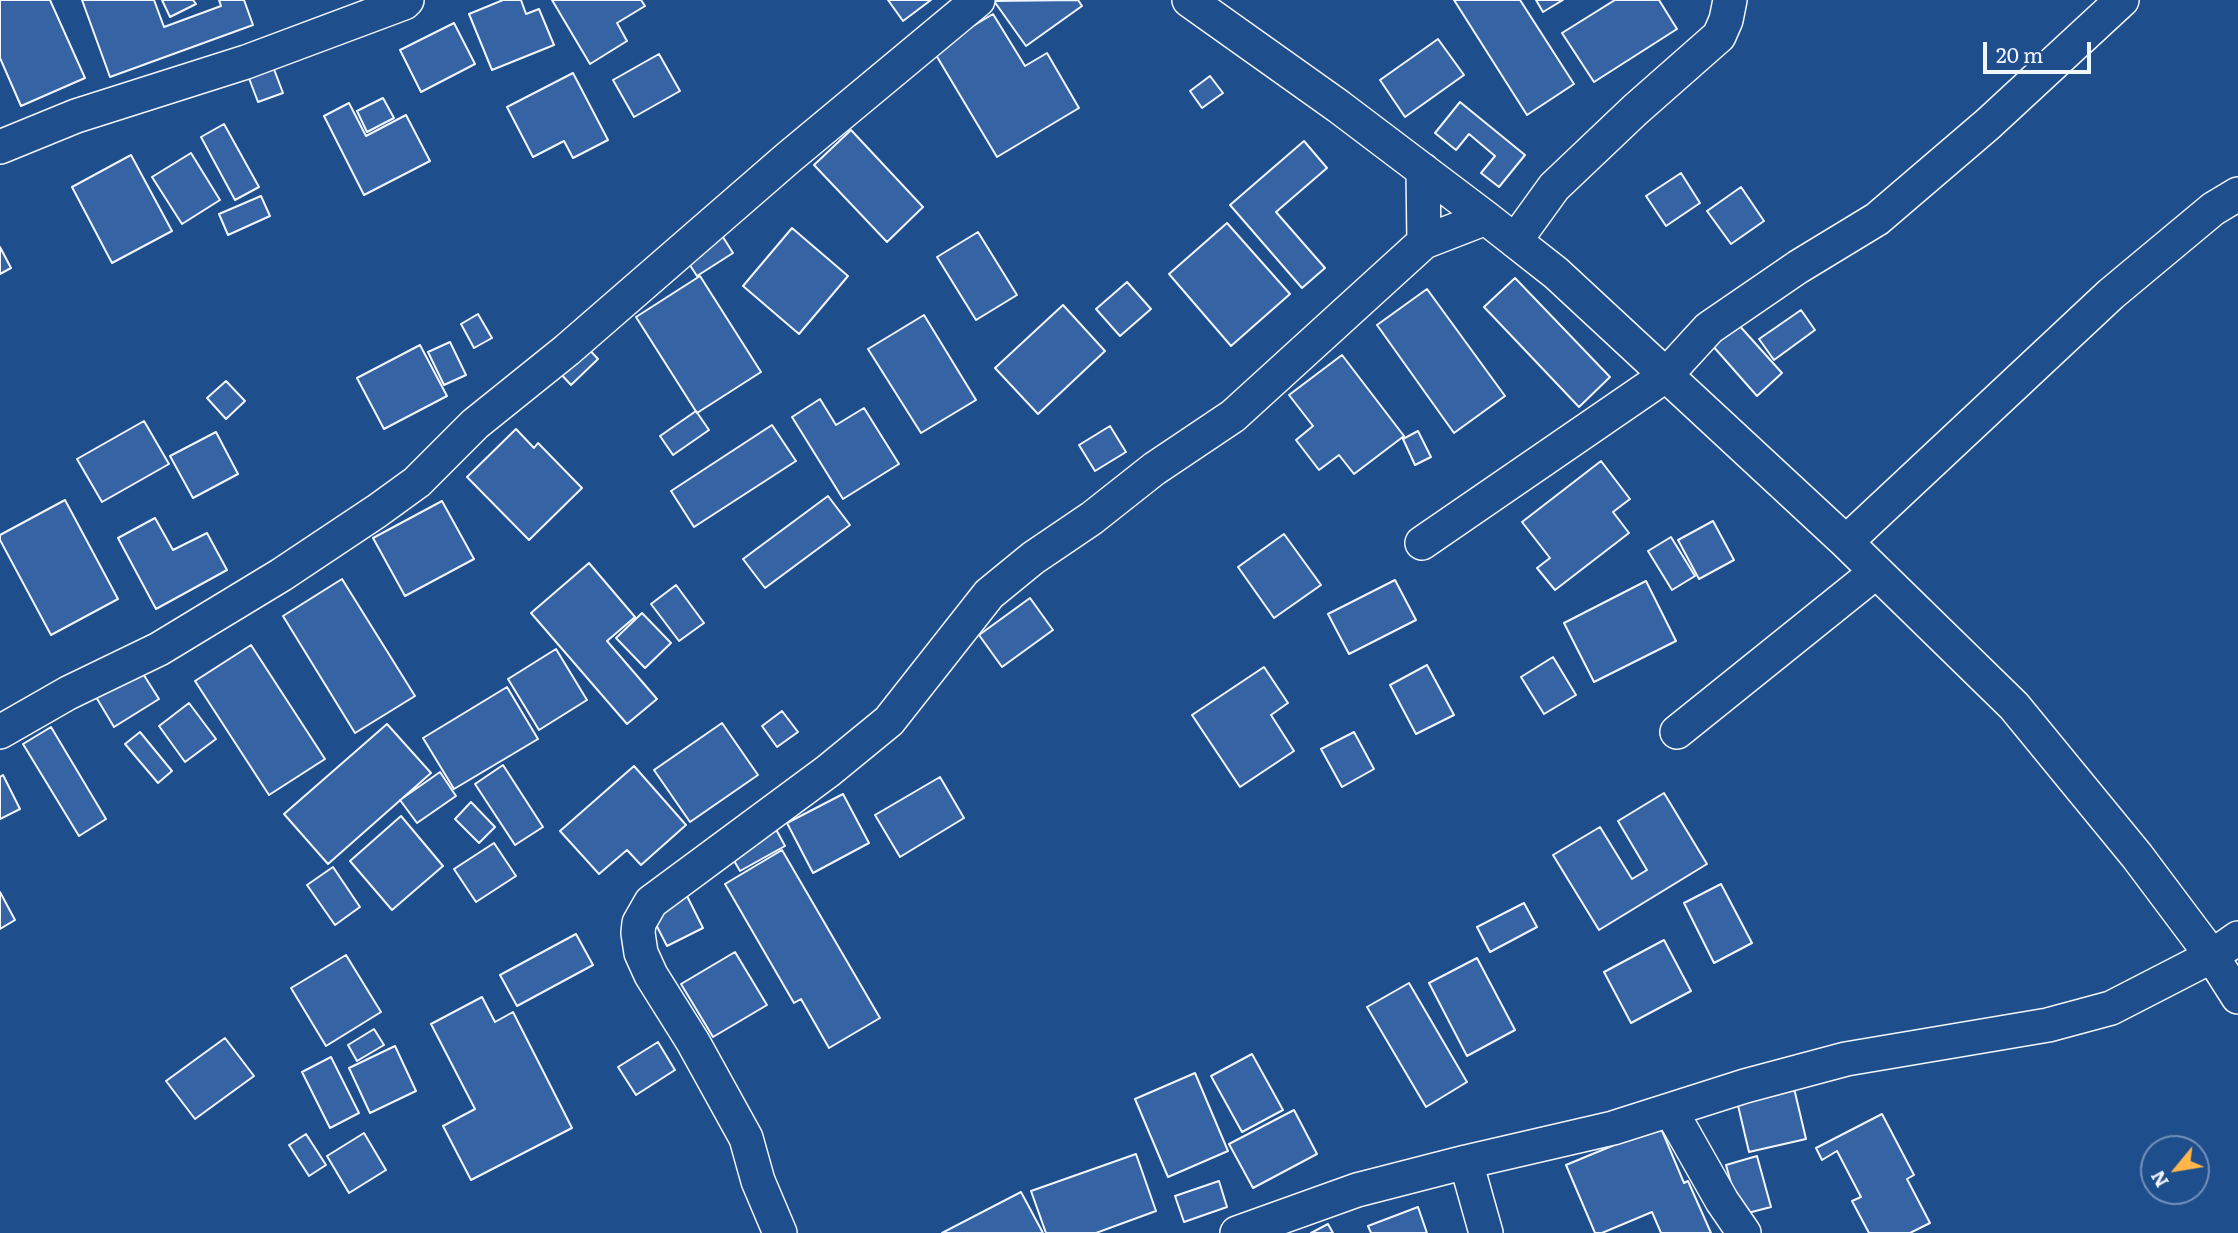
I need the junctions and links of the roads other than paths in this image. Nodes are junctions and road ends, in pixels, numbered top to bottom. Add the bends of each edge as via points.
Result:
1 (407, 0) edge
2 (978, 0) edge
3 (1189, 0) edge
4 (1730, 0) edge
5 (2122, 0) edge
6 (0, 146) edge
7 (1423, 170) junction
8 (2238, 194) edge
9 (1486, 218) junction
10 (1516, 241) junction
11 (1424, 242) junction
12 (1665, 376) junction
13 (1846, 542) junction
14 (1422, 543) dead end
15 (1877, 572) junction
16 (0, 732) edge
17 (1677, 732) dead end
18 (2225, 947) edge
19 (2238, 997) edge
20 (1671, 1111) junction
21 (1466, 1162) junction
22 (780, 1233) edge
23 (1237, 1233) edge
24 (1486, 1233) edge
25 (1744, 1233) edge

1 - 6 street via 246,62 76,116
2 - 16 street via 475,424 416,482 281,575 159,649
3 - 7 street
4 - 10 street via 1719,36 1555,187
5 - 12 street via 1877,219 1709,328
7 - 9 street
7 - 11 street
8 - 13 street via 2213,209 2111,294
9 - 10 street
9 - 11 street
10 - 12 street
11 - 22 street via 1233,416 1154,469 989,594 889,721 651,902 639,923 641,953 746,1138
12 - 13 street
12 - 14 street
13 - 15 street
15 - 17 street
15 - 18 street via 2014,706 2137,856
18 - 19 street
18 - 20 street via 2111,1008 2048,1025 1846,1059
20 - 21 street
20 - 25 street
21 - 23 street via 1357,1191
21 - 24 street

